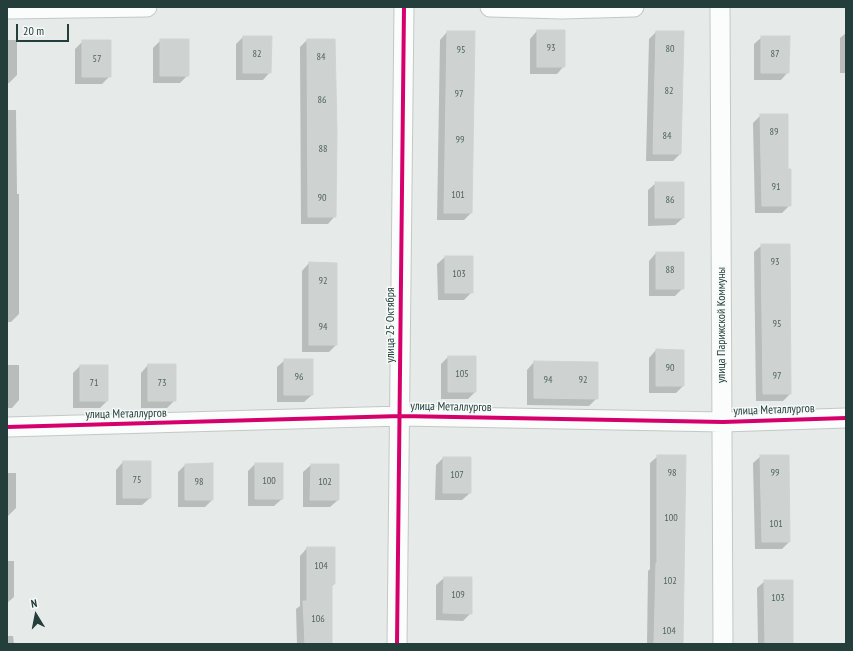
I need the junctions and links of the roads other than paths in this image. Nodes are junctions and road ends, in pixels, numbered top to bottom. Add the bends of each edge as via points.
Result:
1 (147, 7) edge
2 (404, 7) edge
3 (490, 7) edge
4 (634, 7) edge
5 (720, 7) edge
6 (7, 8) edge
7 (401, 416) junction
8 (846, 418) edge
9 (723, 422) junction
10 (7, 427) edge
11 (397, 644) edge
12 (723, 644) edge

1 - 6 street
2 - 7 street, улица 25 Октября
3 - 4 street
5 - 9 street, улица Парижской Коммуны
7 - 9 street, улица Металлургов
7 - 10 street, улица Металлургов
7 - 11 street, улица 25 Октября
8 - 9 street, улица Металлургов
9 - 12 street, улица Парижской Коммуны

